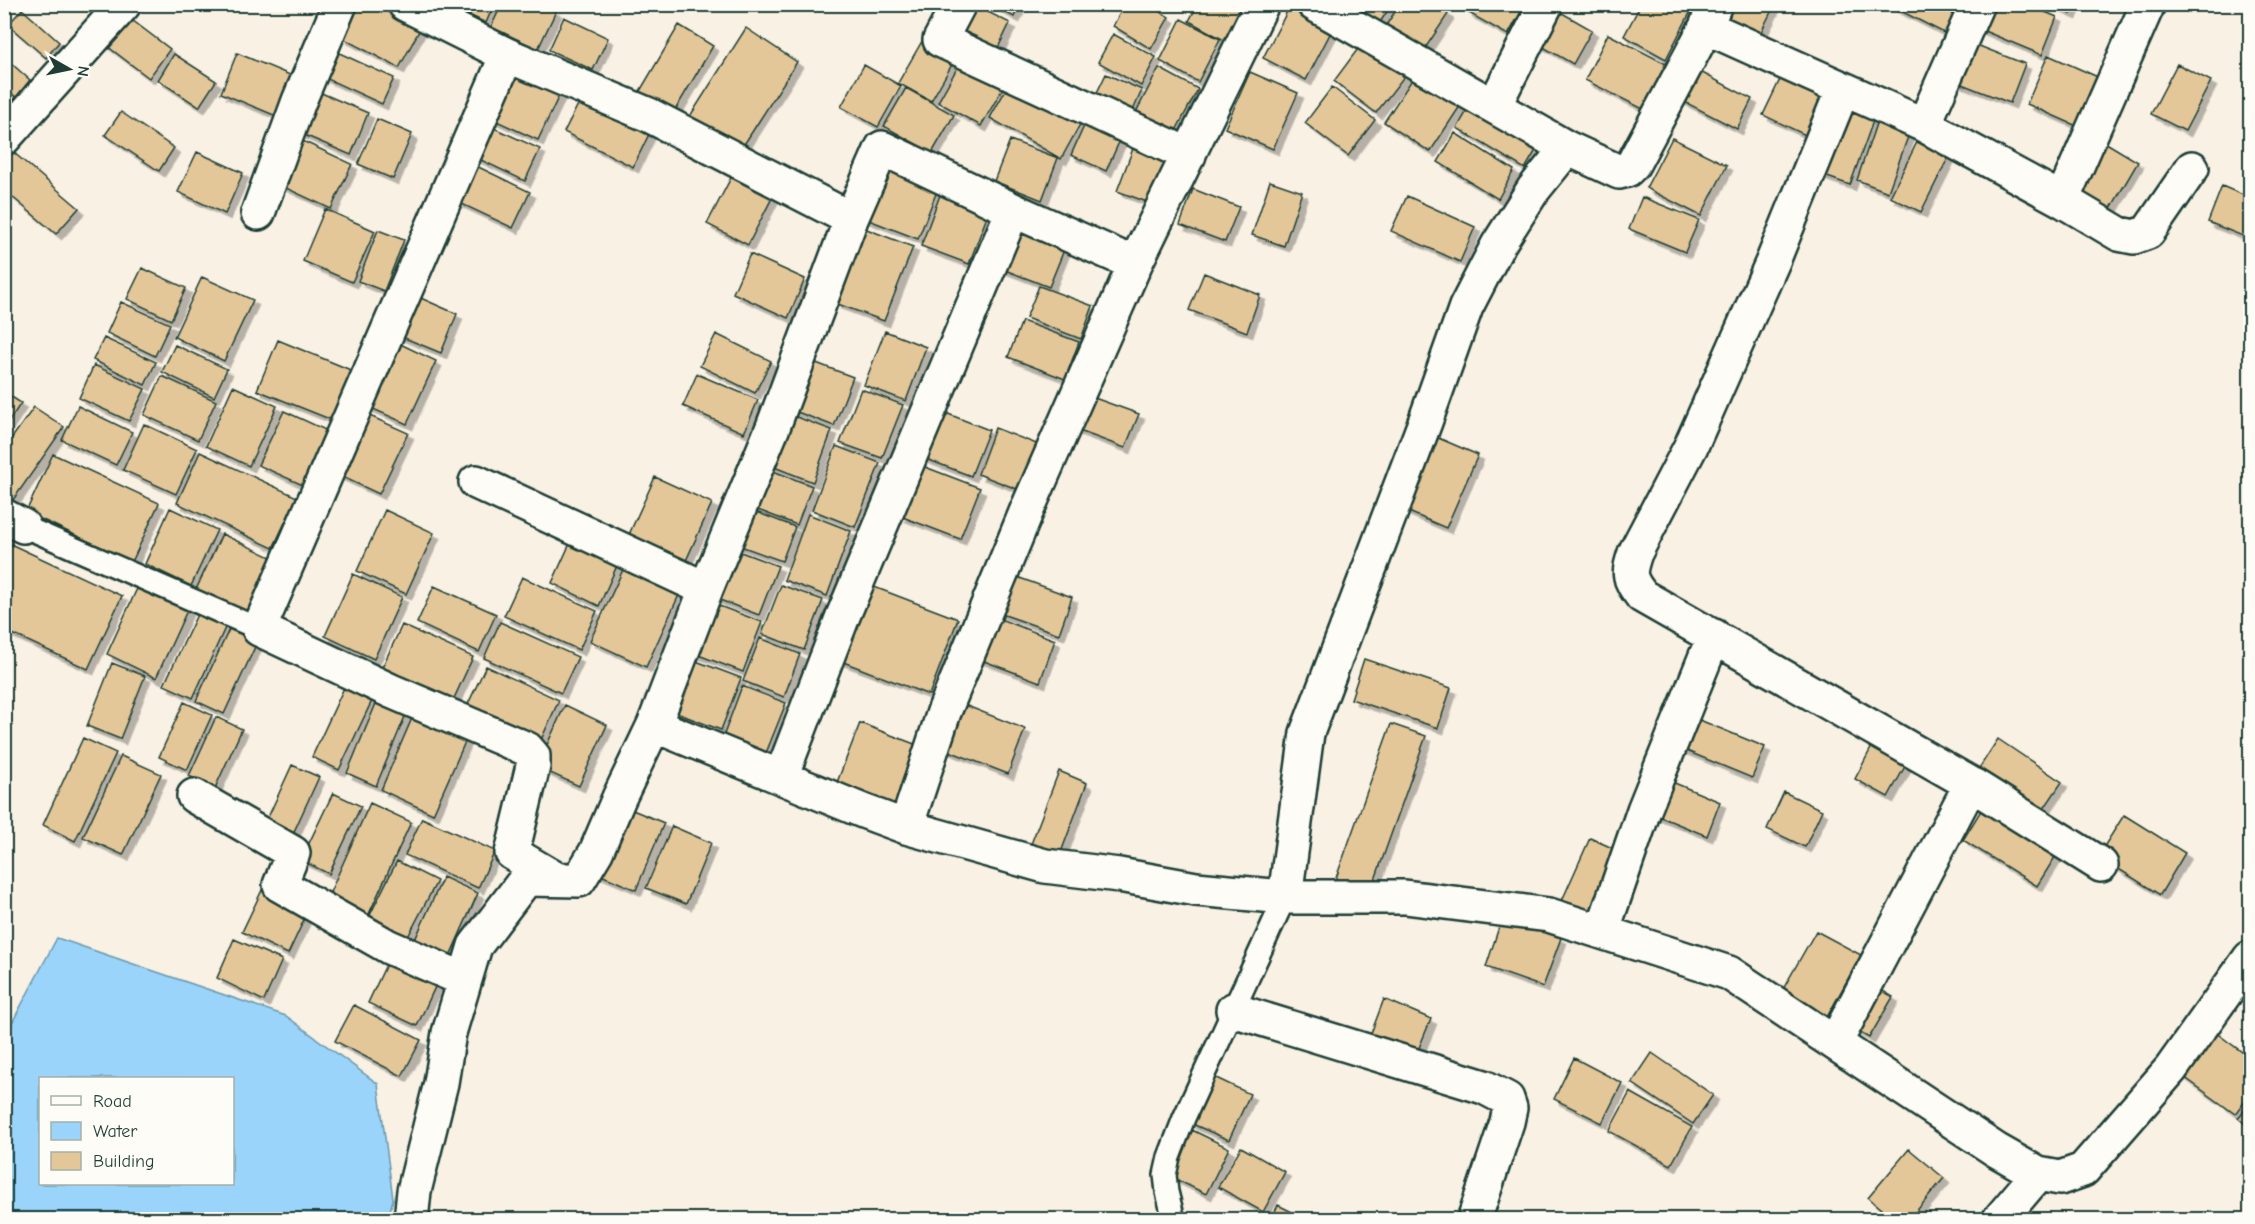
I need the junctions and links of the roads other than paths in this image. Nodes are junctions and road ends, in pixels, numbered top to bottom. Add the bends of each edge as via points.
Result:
1 (124, 4) edge
2 (340, 4) edge
3 (405, 4) edge
4 (959, 4) edge
5 (1262, 4) edge
6 (1314, 4) edge
7 (1546, 4) edge
8 (1977, 4) edge
9 (2148, 4) edge
10 (1710, 16) edge
11 (507, 55) junction
12 (1843, 89) junction
13 (1494, 106) junction
14 (1924, 125) junction
15 (4, 138) edge
16 (1567, 148) junction
17 (1189, 155) junction
18 (2192, 168) dead end
19 (2062, 200) junction
20 (1013, 210) junction
21 (258, 213) dead end
22 (851, 219) junction
23 (1135, 264) junction
24 (476, 482) dead end
25 (14, 521) edge
26 (706, 590) junction
27 (259, 629) junction
28 (1714, 636) junction
29 (654, 725) junction
30 (781, 777) junction
31 (1971, 784) junction
32 (194, 796) dead end
33 (906, 827) junction
34 (2101, 865) dead end
35 (556, 879) junction
36 (1285, 897) junction
37 (1602, 932) junction
38 (2250, 958) edge
39 (465, 980) junction
40 (1233, 1010) junction
41 (1835, 1043) junction
42 (2038, 1174) junction
43 (411, 1220) edge
44 (1174, 1220) edge
45 (1474, 1220) edge
46 (1999, 1220) edge

1 - 15 street
2 - 21 street
3 - 11 street
4 - 17 street via 940,40
5 - 17 street
6 - 13 street
7 - 13 street
8 - 14 street
9 - 19 street
10 - 12 street
10 - 16 street via 1627,170 1619,172
11 - 22 street via 649,115
11 - 27 street
12 - 14 street
12 - 28 street via 1769,272 1629,572 1632,584 1642,596
13 - 16 street
14 - 19 street
16 - 36 street via 1533,190 1498,245 1462,317 1307,733
17 - 23 street
18 - 19 street via 2148,232 2134,237 2119,234
20 - 22 street via 882,148
20 - 23 street
20 - 30 street via 843,616
22 - 26 street via 773,427
23 - 33 street via 944,712
24 - 26 street
25 - 27 lane
26 - 29 street
27 - 35 street via 527,749 533,756 533,766 512,853
28 - 31 street
28 - 37 street via 1644,810
29 - 30 street
29 - 35 street via 596,852 579,880
30 - 33 street
31 - 34 street
31 - 41 street
32 - 39 street via 293,853 280,885 389,947
33 - 36 street via 1045,866 1196,889
35 - 39 street via 526,879 476,946
36 - 37 street via 1405,897 1549,915
36 - 40 lane
37 - 41 street via 1729,973
38 - 42 street via 2171,1069 2083,1170 2060,1178
39 - 43 street via 449,1033
40 - 44 lane via 1169,1157 1166,1183
40 - 45 street via 1484,1087 1507,1099 1508,1122
41 - 42 street
42 - 46 street

